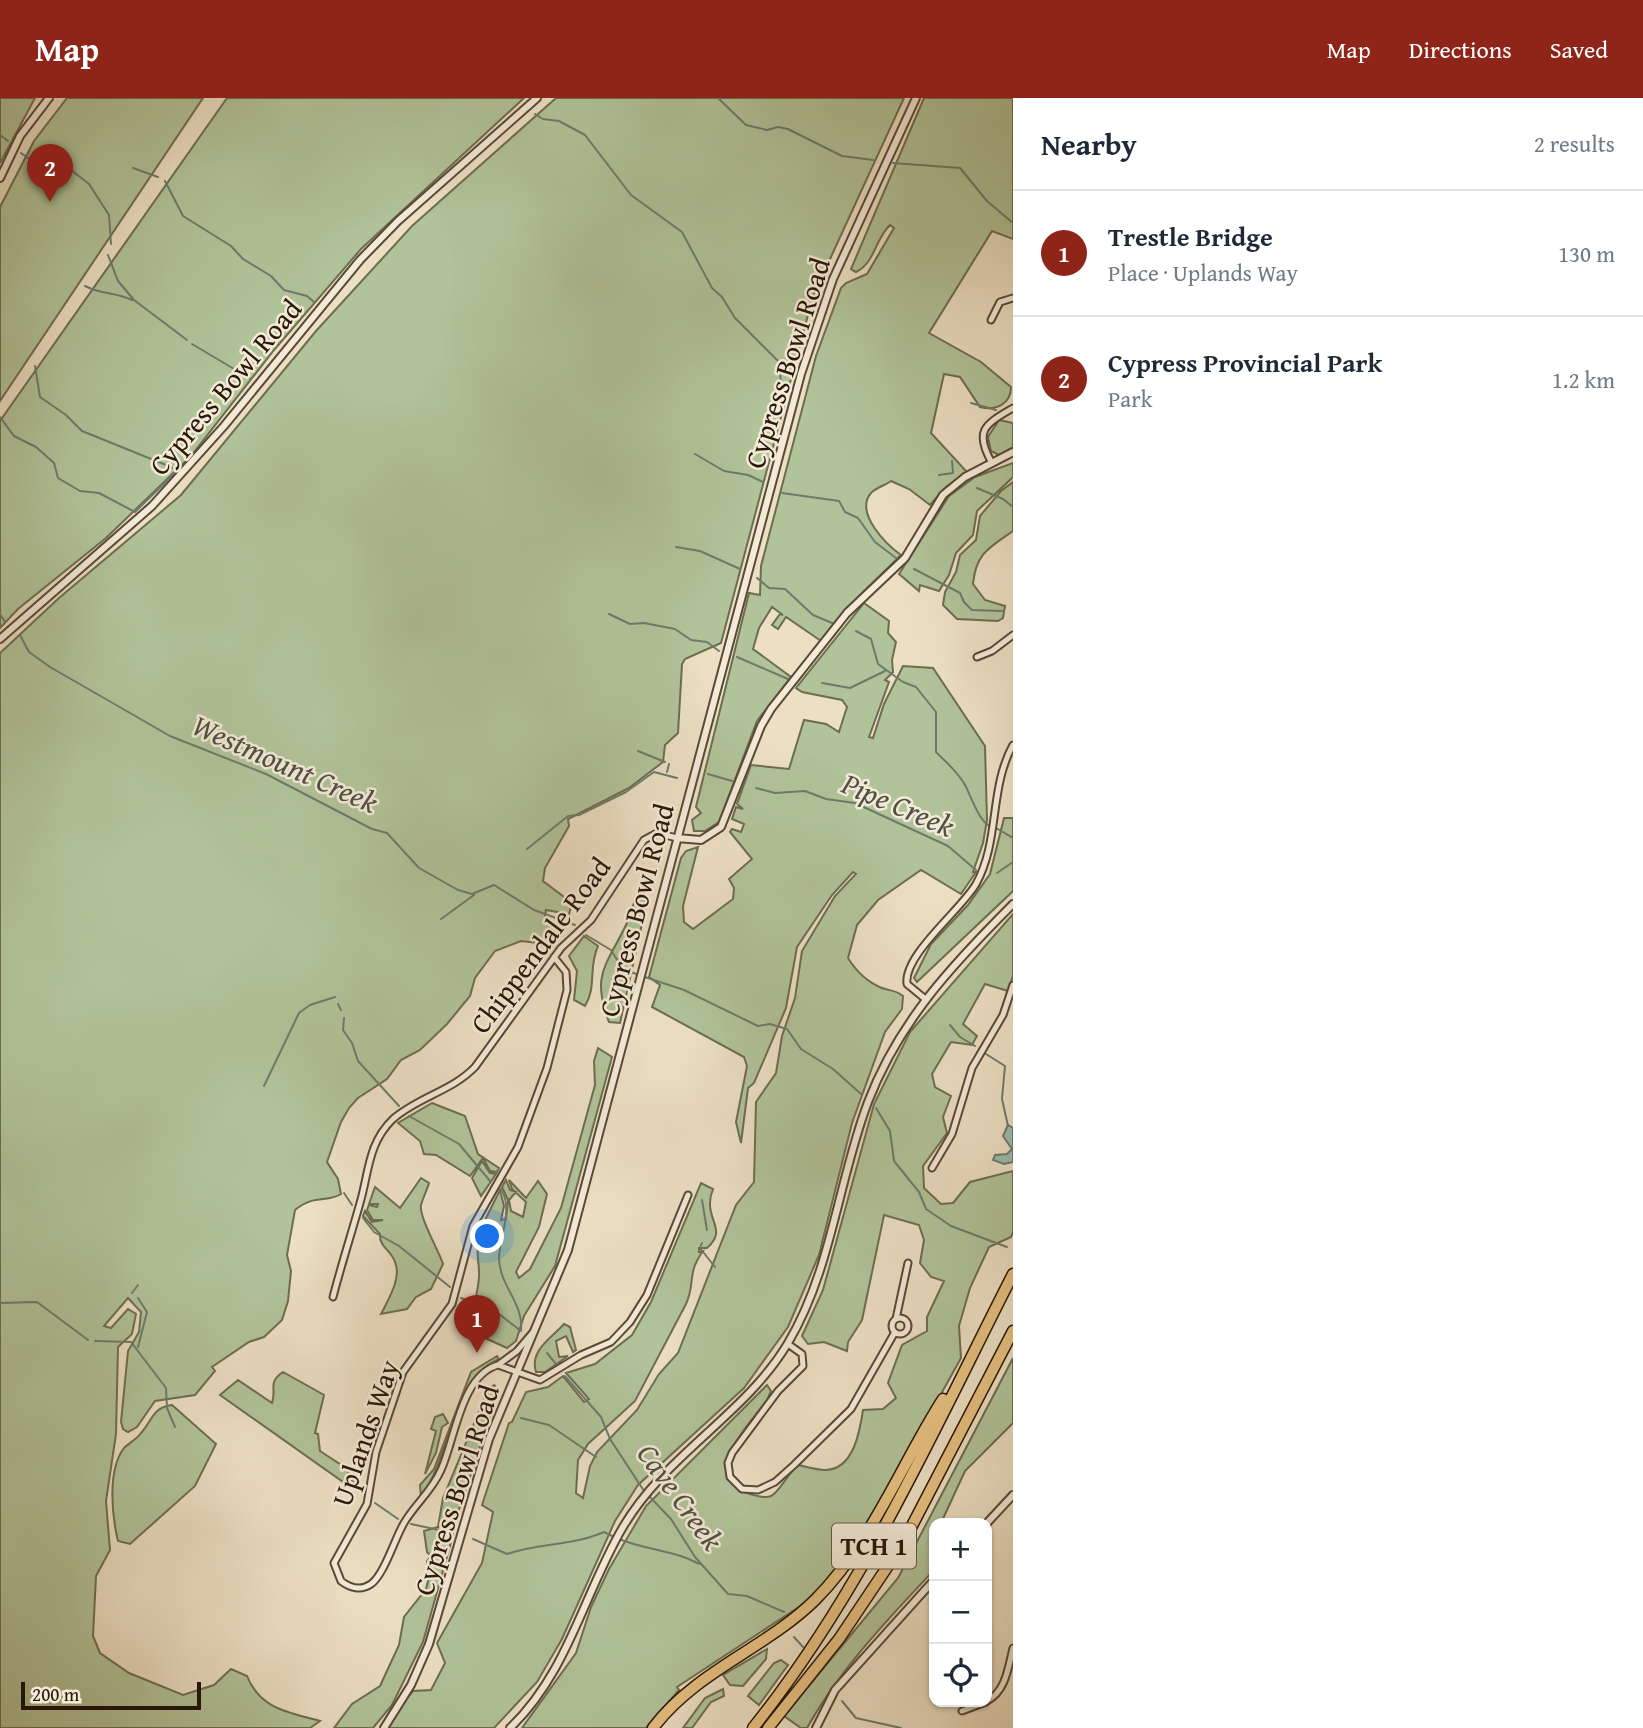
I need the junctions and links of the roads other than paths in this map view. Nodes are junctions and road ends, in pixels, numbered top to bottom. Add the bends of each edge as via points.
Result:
1 (49, 98) edge
2 (537, 98) edge
3 (916, 98) edge
4 (0, 178) edge
5 (1013, 298) edge
6 (991, 320) dead end
7 (1013, 408) edge
8 (1013, 452) edge
9 (992, 463) junction
10 (1013, 635) edge
11 (0, 639) edge
12 (977, 657) dead end
13 (1013, 745) edge
14 (677, 838) junction
15 (1013, 904) edge
16 (554, 957) junction
17 (1013, 985) edge
18 (924, 998) junction
19 (1012, 998) edge
20 (932, 1168) dead end
21 (688, 1195) dead end
22 (908, 1263) dead end
23 (1013, 1274) edge
24 (333, 1297) dead end
25 (896, 1319) junction
26 (536, 1329) junction
27 (1013, 1331) edge
28 (895, 1332) junction
29 (788, 1344) junction
30 (974, 1351) junction
31 (498, 1365) junction
32 (516, 1372) junction
33 (1013, 1495) edge
34 (992, 1518) edge
35 (933, 1581) edge
36 (1013, 1648) edge
37 (992, 1696) edge
38 (972, 1707) edge
39 (962, 1711) dead end
40 (384, 1728) edge
41 (510, 1728) edge
42 (653, 1728) edge
43 (753, 1728) edge
44 (768, 1728) edge
45 (816, 1728) edge

1 - 4 street via 20,136
2 - 11 street, Cypress Bowl Road via 360,260 152,506
3 - 14 street, Cypress Bowl Road via 842,260 811,342
5 - 6 street via 1000,302
7 - 9 street via 990,421 984,430 983,446
8 - 9 street, Chippendale Road
9 - 14 street, Chippendale Road via 959,481 939,500 908,554 847,613 771,709 722,827 701,840
10 - 12 street
13 - 18 street via 1002,771 983,870 971,892 930,936 908,974 907,984
14 - 16 street, Chippendale Road via 657,834 644,840 591,920
14 - 26 street, Cypress Bowl Road via 576,1223
15 - 18 street
16 - 24 street, Chippendale Road via 469,1073 400,1113 380,1136 370,1156
16 - 31 street, Uplands Way via 566,972 567,990 532,1113 473,1226 452,1304 403,1372 376,1452 367,1504 334,1563 345,1584 363,1587 376,1579 403,1524 442,1470 471,1388 484,1372
17 - 19 street
18 - 29 street via 870,1097 819,1275
19 - 20 street via 976,1059 952,1134
21 - 32 street via 647,1295 611,1342 544,1379
22 - 25 street
23 - 30 highway, TCH 1
25 - 28 street via 892,1324
25 - 28 street via 903,1319 907,1326 902,1333
26 - 31 street
26 - 32 street, Cypress Bowl Road
27 - 44 highway, TCH 1 via 896,1555 839,1639
28 - 29 street via 845,1417 775,1482 748,1491 730,1477 730,1455 803,1366 802,1354
29 - 41 street via 746,1398 668,1469 635,1508 605,1560 554,1673
30 - 42 highway via 866,1533 832,1581 781,1629 687,1690
30 - 43 highway, TCH 1 via 860,1571 812,1649
31 - 32 street
32 - 40 street, Cypress Bowl Road via 482,1459 429,1644
33 - 34 street
35 - 45 street via 846,1676 825,1703
36 - 37 street via 1000,1689
38 - 39 street

